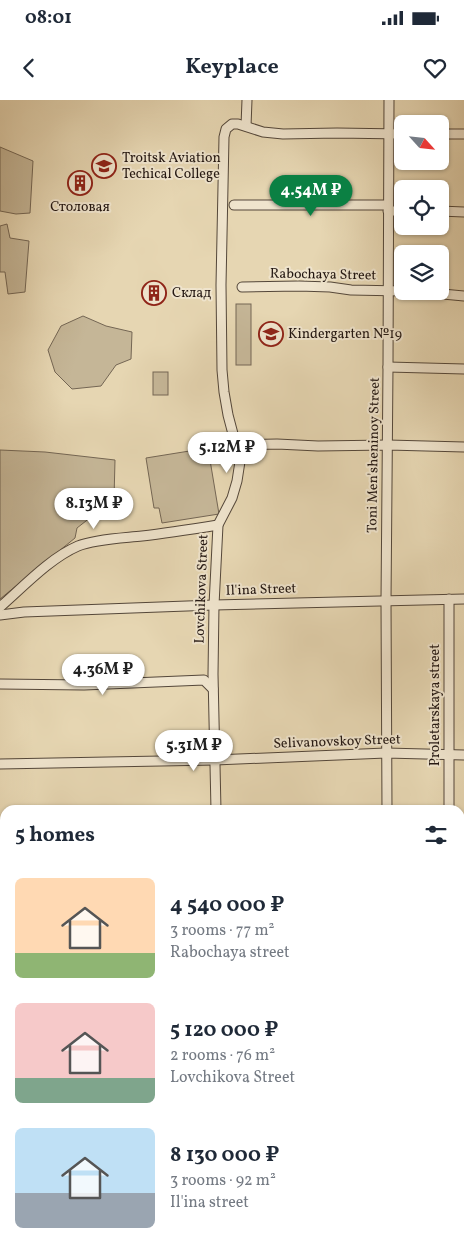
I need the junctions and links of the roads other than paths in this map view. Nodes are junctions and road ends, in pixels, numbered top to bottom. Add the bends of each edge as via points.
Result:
1 (247, 100) edge
2 (388, 100) edge
3 (246, 126) junction
4 (449, 134) edge
5 (464, 134) edge
6 (388, 135) junction
7 (394, 135) edge
8 (234, 205) dead end
9 (388, 208) junction
10 (394, 209) edge
11 (449, 212) edge
12 (464, 212) edge
13 (242, 287) dead end
14 (388, 290) junction
15 (394, 290) edge
16 (449, 295) edge
17 (464, 296) edge
18 (388, 367) junction
19 (464, 368) edge
20 (239, 445) junction
21 (388, 445) junction
22 (464, 448) edge
23 (218, 525) junction
24 (448, 599) junction
25 (464, 599) edge
26 (386, 601) junction
27 (214, 605) junction
28 (0, 607) edge
29 (0, 615) edge
30 (213, 674) junction
31 (204, 680) junction
32 (0, 684) edge
33 (213, 689) junction
34 (386, 753) junction
35 (449, 755) junction
36 (464, 755) edge
37 (215, 760) junction
38 (0, 764) edge
39 (216, 805) edge
40 (387, 805) edge
41 (449, 805) edge

1 - 3 street
2 - 6 street, Toni Men'sheninoy Street
3 - 6 street via 282,134
3 - 20 street, Lovchikova Street via 232,124 224,137 222,370 228,415
4 - 5 street
6 - 7 street
6 - 9 street, Toni Men'sheninoy Street
8 - 9 street
9 - 10 street
9 - 14 street, Toni Men'sheninoy Street
11 - 12 street
13 - 14 street, Rabochaya Street
14 - 15 street, Rabochaya Street
14 - 18 street, Toni Men'sheninoy Street
16 - 17 street
18 - 19 street
18 - 21 street, Toni Men'sheninoy Street
20 - 21 street
20 - 23 street, Lovchikova Street via 241,455 237,481
21 - 22 street
21 - 26 street, Toni Men'sheninoy Street
23 - 27 street, Lovchikova Street
23 - 28 street via 79,546 39,572
24 - 25 street, Il'ina Street
24 - 26 street, Il'ina Street
24 - 35 street, Proletarskaya street
26 - 27 street, Il'ina Street
26 - 34 street, Toni Men'sheninoy Street
27 - 29 street, Il'ina Street
27 - 30 street, Lovchikova Street
30 - 31 street
30 - 33 street, Lovchikova Street
31 - 32 street via 84,685
31 - 33 street
33 - 37 street, Lovchikova Street
34 - 35 street, Selivanovskoy Street
34 - 37 street, Selivanovskoy Street
34 - 40 street, Toni Men'sheninoy Street
35 - 36 street, Selivanovskoy Street
35 - 41 street, Proletarskaya street
37 - 38 street, Selivanovskoy Street
37 - 39 street, Lovchikova Street

